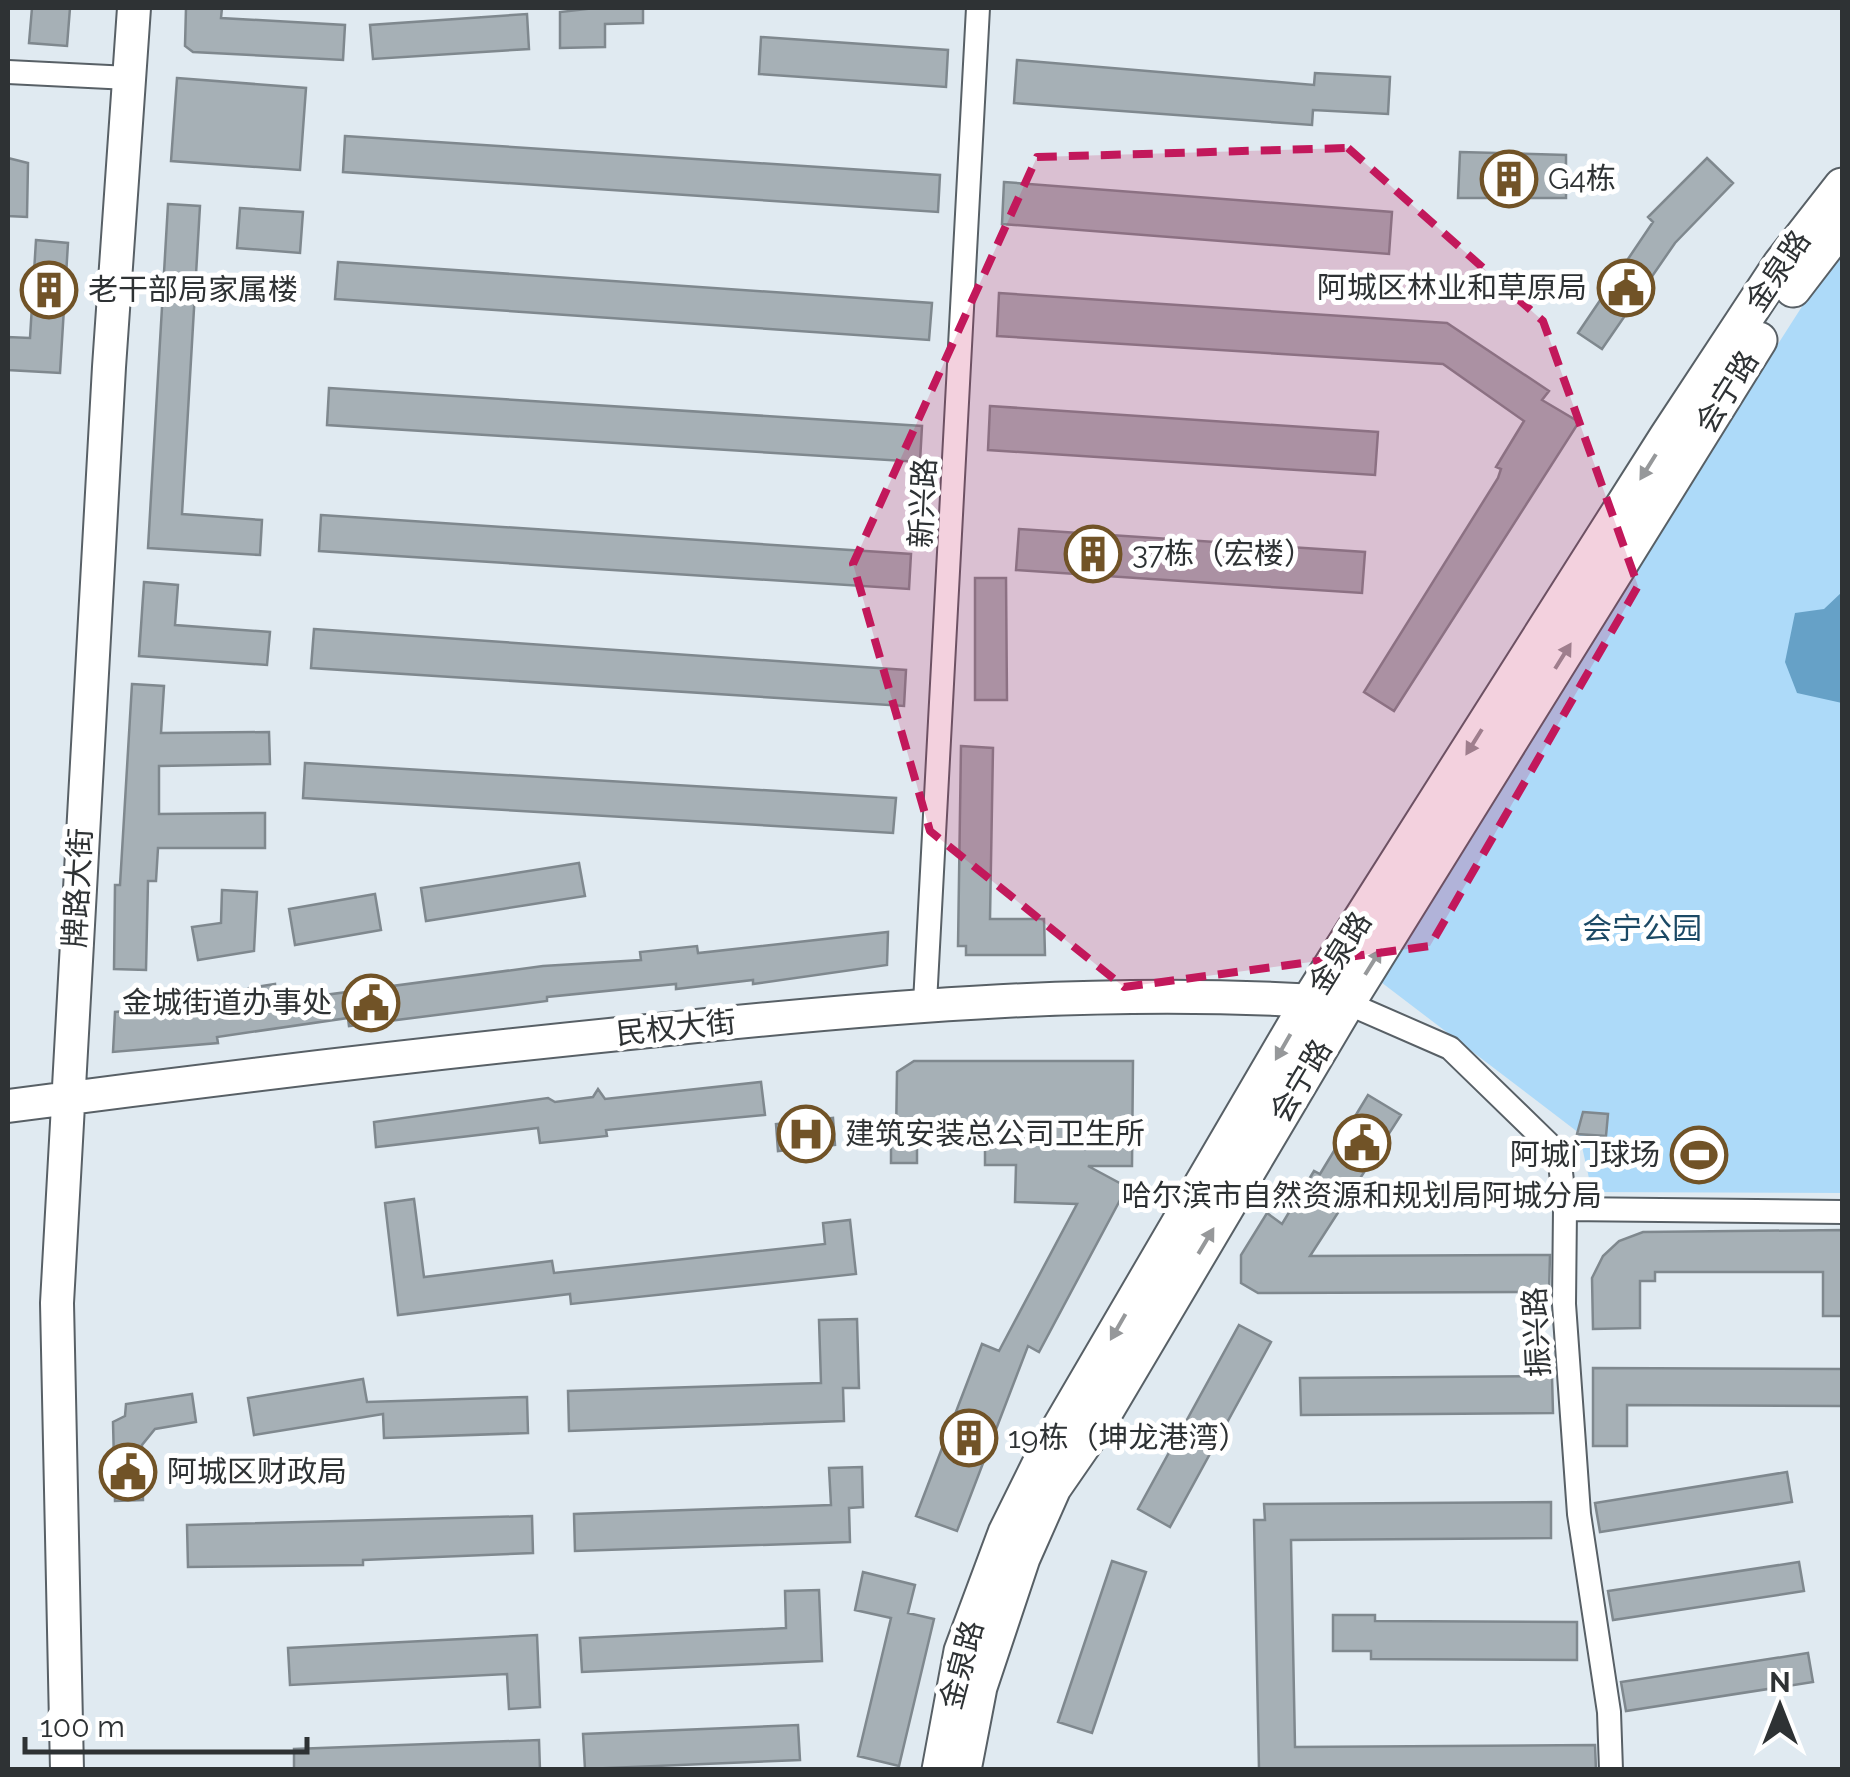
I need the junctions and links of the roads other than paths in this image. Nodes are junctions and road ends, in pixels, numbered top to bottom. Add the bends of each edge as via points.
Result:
1 (134, 8) edge
2 (978, 8) edge
3 (8, 72) edge
4 (130, 78) junction
5 (1842, 186) edge
6 (1842, 225) edge
7 (1310, 1000) junction
8 (925, 1002) junction
9 (1348, 1002) junction
10 (67, 1098) junction
11 (8, 1106) edge
12 (1565, 1209) junction
13 (1842, 1212) edge
14 (66, 1770) edge
15 (940, 1770) edge
16 (963, 1770) edge
17 (1611, 1770) edge

1 - 4 street, 牌路大街
2 - 8 street, 新兴路
3 - 4 street
4 - 10 street, 牌路大街
5 -> 7 main road, 金泉路 via 1781,264 1678,421
9 -> 6 main road, 会宁路 via 1775,314
7 - 8 street, 民权大街 via 1242,995
7 - 9 street, 民权大街
7 -> 15 main road, 金泉路 via 1048,1448 1006,1533 962,1650
8 - 10 street, 民权大街 via 394,1056
9 - 12 street, 振兴路 via 1450,1048 1559,1154
16 -> 9 main road, 会宁路 via 979,1687 1053,1488
10 - 11 street, 民权大街
10 - 14 street, 牌路大街 via 57,1303
12 - 13 street
12 - 17 street, 振兴路 via 1564,1304 1579,1514 1609,1712

